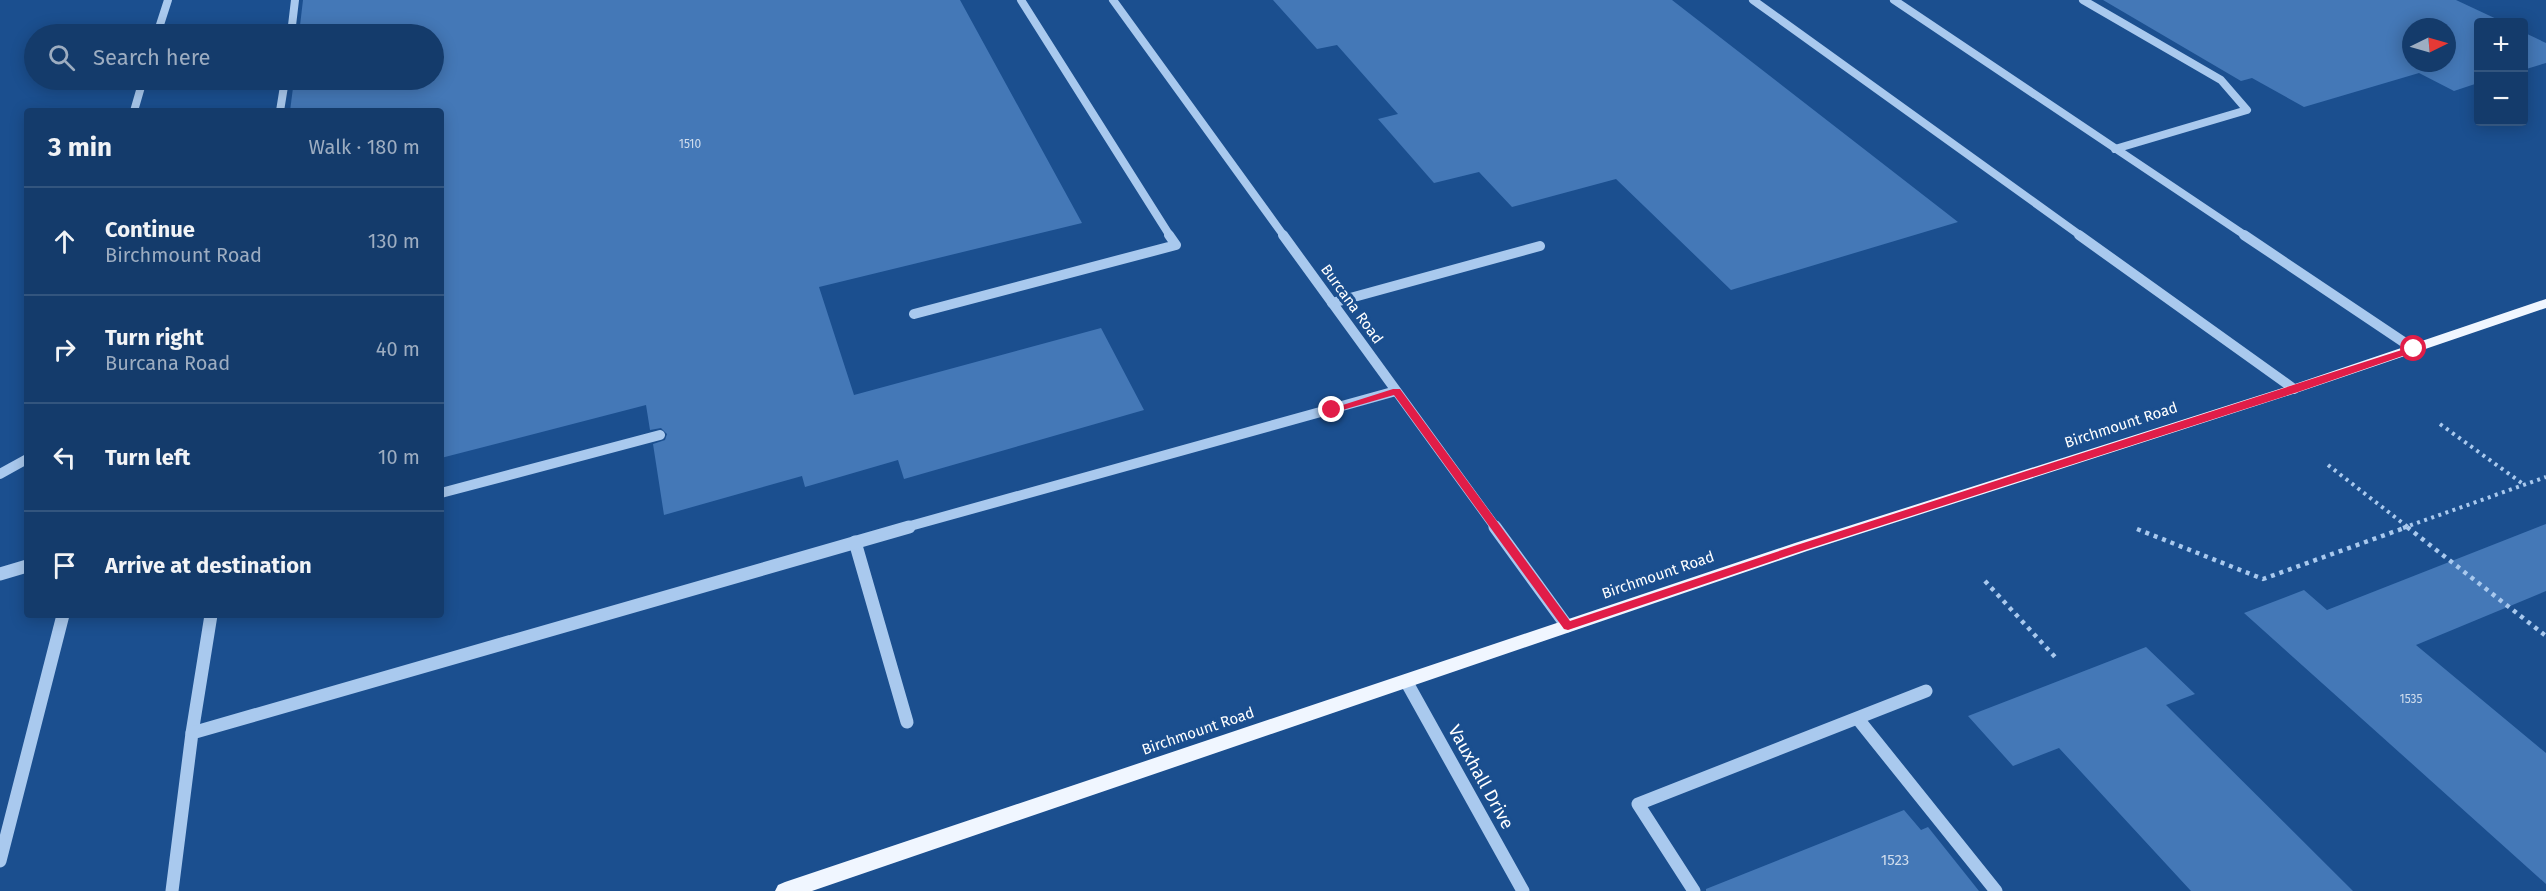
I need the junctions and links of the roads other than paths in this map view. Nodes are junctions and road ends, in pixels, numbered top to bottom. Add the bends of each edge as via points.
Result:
1 (168, 0) edge
2 (296, 0) edge
3 (1021, 0) edge
4 (1113, 0) edge
5 (1753, 0) edge
6 (1894, 0) edge
7 (2083, 0) edge
8 (160, 24) edge
9 (292, 24) edge
10 (140, 90) edge
11 (283, 90) edge
12 (135, 108) edge
13 (280, 108) edge
14 (2115, 149) junction
15 (1540, 246) dead end
16 (1332, 303) junction
17 (2546, 303) edge
18 (914, 314) dead end
19 (2414, 349) junction
20 (2294, 389) junction
21 (1396, 391) junction
22 (660, 435) dead end
23 (24, 461) edge
24 (0, 474) edge
25 (444, 492) edge
26 (855, 542) junction
27 (24, 567) edge
28 (0, 574) edge
29 (62, 618) edge
30 (211, 618) edge
31 (1568, 626) junction
32 (1406, 681) junction
33 (1926, 691) dead end
34 (1858, 719) junction
35 (907, 722) dead end
36 (192, 733) junction
37 (0, 861) edge
38 (172, 891) edge
39 (785, 891) edge
40 (1523, 891) edge
41 (1694, 891) edge
42 (1996, 891) edge

1 - 8 street
2 - 9 street
3 - 18 street via 1176,245
4 - 16 street, Burcana Road
5 - 20 street
6 - 14 street
7 - 14 street via 2221,80 2247,110
10 - 12 street
11 - 13 street
14 - 19 street
15 - 16 street
16 - 21 street, Burcana Road
17 - 19 main road, Birchmount Road
19 - 20 main road, Birchmount Road
20 - 31 main road, Birchmount Road
21 - 26 street
21 - 31 street, Burcana Road
22 - 25 street
23 - 24 street
26 - 35 street
26 - 36 street
27 - 28 street
29 - 37 street
30 - 36 street
31 - 32 main road, Birchmount Road
32 - 39 main road, Birchmount Road
32 - 40 street, Vauxhall Drive
33 - 34 street
34 - 41 street via 1638,804
34 - 42 street
36 - 38 street

